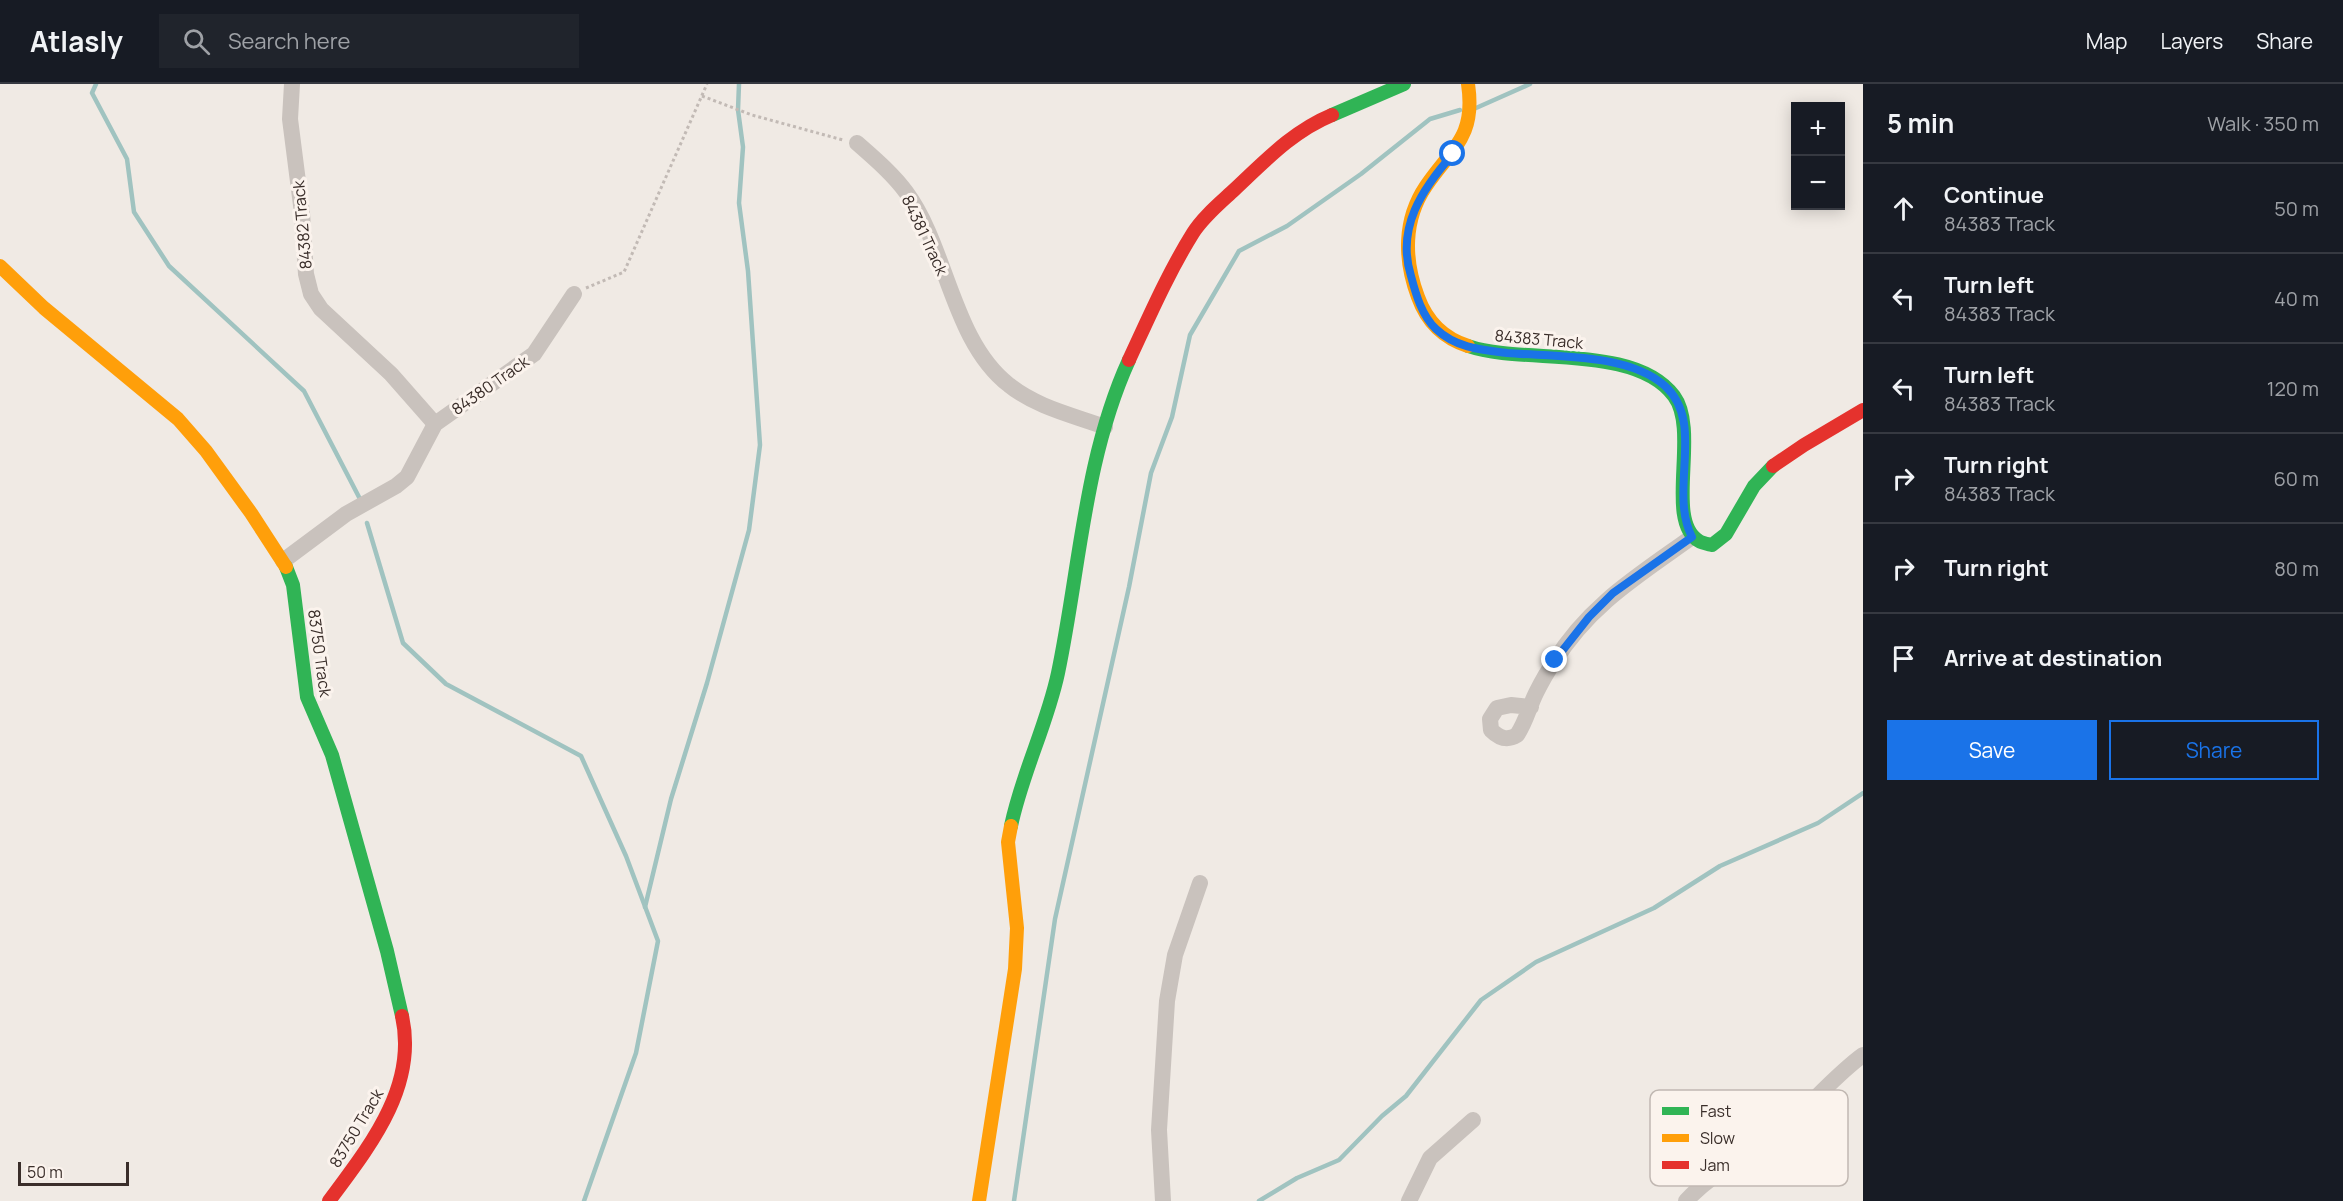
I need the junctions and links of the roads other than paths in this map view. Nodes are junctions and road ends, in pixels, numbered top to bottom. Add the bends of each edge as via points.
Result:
1 (292, 84) edge
2 (1404, 84) edge
3 (1468, 84) edge
4 (857, 143) road end
5 (0, 266) edge
6 (573, 294) road end
7 (1863, 410) edge
8 (435, 424) junction
9 (1105, 427) junction
10 (1692, 537) junction
11 (283, 561) junction
12 (1531, 707) dead end
13 (1200, 883) dead end
14 (1863, 1055) edge
15 (1824, 1090) edge
16 (1473, 1120) dead end
17 (1699, 1186) edge
18 (329, 1201) edge
19 (979, 1201) edge
20 (1163, 1201) edge
21 (1409, 1201) edge
22 (1686, 1201) edge

1 - 8 street, 84382 Track via 290,119 304,263 311,294 321,309 391,374
2 - 9 street via 1312,123 1283,144 1210,212 1194,231 1163,286 1127,364
3 - 10 street, 84383 Track via 1462,142 1420,197 1406,243 1408,266 1425,316 1451,340 1468,347 1603,361 1626,366 1663,384 1682,412 1683,507
4 - 9 street, 84381 Track via 906,192 922,219 983,357 1007,384 1034,402
5 - 11 street, 83750 Track via 44,308 178,419 213,460
6 - 8 street, 84380 Track via 534,354
7 - 10 street via 1772,467 1717,543 1704,544
8 - 11 street, 84380 Track via 414,466 396,486 346,514
9 - 19 street via 1092,479 1058,674 1017,798 1008,842 1017,927 1015,969
10 - 12 street via 1613,593 1589,617 1555,660
11 - 18 street, 83750 Track via 297,605 307,697 332,755 406,1034 400,1086 390,1108
13 - 20 street via 1175,955 1168,993 1160,1130
14 - 15 street
16 - 21 street via 1430,1158
17 - 22 street

